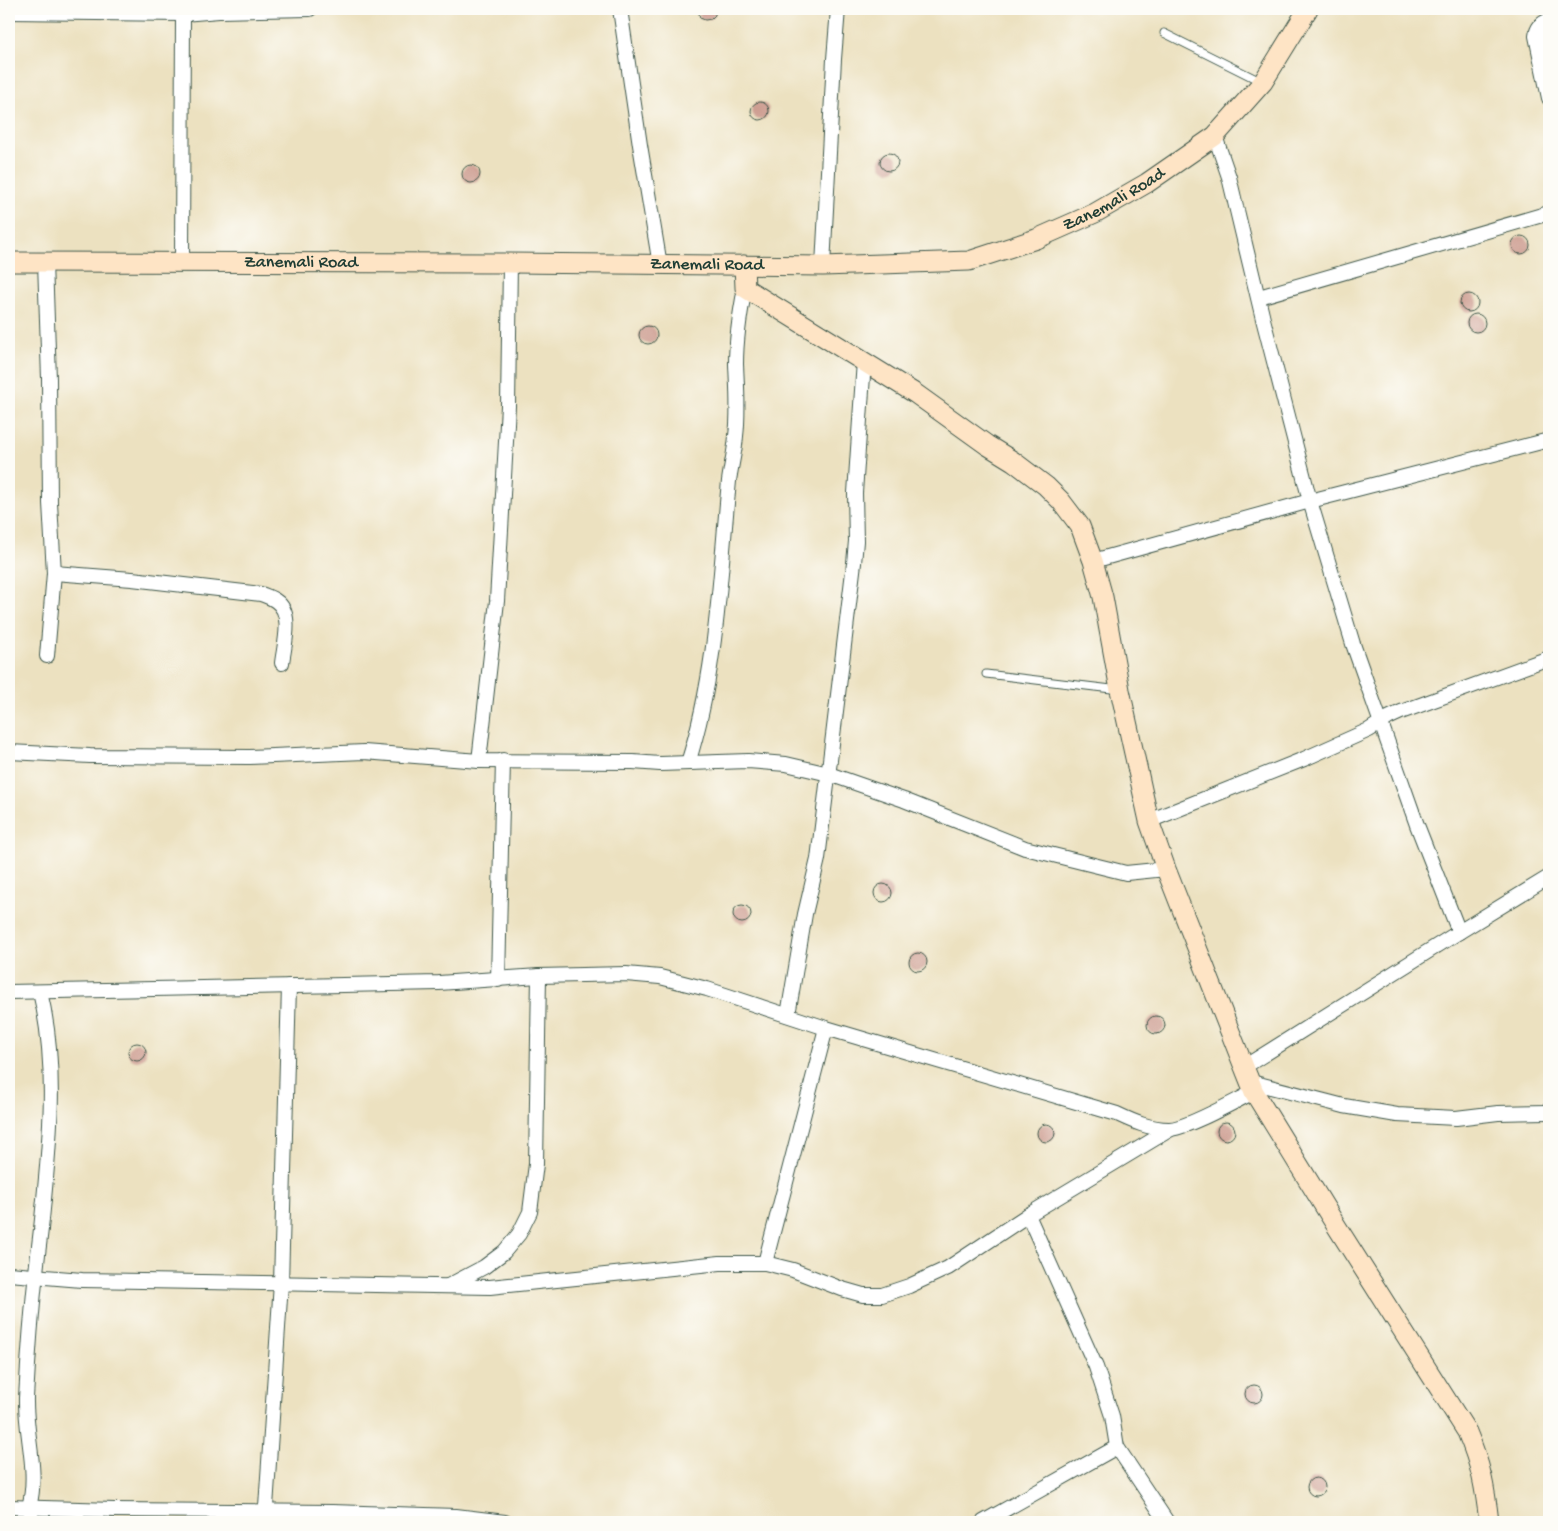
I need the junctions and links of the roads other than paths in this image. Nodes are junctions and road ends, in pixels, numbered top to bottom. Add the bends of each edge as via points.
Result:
1 (310, 9) edge
2 (611, 9) edge
3 (620, 9) edge
4 (838, 9) edge
5 (1308, 9) edge
6 (219, 10) edge
7 (9, 12) edge
8 (183, 14) junction
9 (1549, 20) edge
10 (1164, 32) dead end
11 (1263, 82) junction
12 (1549, 98) edge
13 (1215, 136) junction
14 (1549, 213) edge
15 (9, 262) edge
16 (45, 262) junction
17 (182, 262) junction
18 (510, 263) junction
19 (660, 265) junction
20 (744, 265) junction
21 (823, 266) junction
22 (745, 288) junction
23 (1259, 297) junction
24 (864, 361) junction
25 (1549, 440) edge
26 (1310, 501) junction
27 (1093, 561) junction
28 (54, 573) junction
29 (47, 656) dead end
30 (1549, 658) edge
31 (282, 663) dead end
32 (986, 674) dead end
33 (1120, 690) junction
34 (1380, 723) junction
35 (9, 752) edge
36 (503, 760) junction
37 (479, 761) junction
38 (688, 763) junction
39 (829, 774) junction
40 (1149, 821) junction
41 (1166, 869) junction
42 (1549, 877) edge
43 (1459, 932) junction
44 (539, 976) junction
45 (498, 980) junction
46 (289, 986) junction
47 (9, 992) edge
48 (40, 992) junction
49 (788, 1015) junction
50 (826, 1028) junction
51 (1250, 1080) junction
52 (1549, 1112) edge
53 (1170, 1129) junction
54 (1028, 1214) junction
55 (765, 1263) junction
56 (9, 1274) edge
57 (36, 1276) junction
58 (281, 1283) junction
59 (448, 1286) junction
60 (1117, 1447) junction
61 (9, 1507) edge
62 (30, 1507) junction
63 (265, 1517) edge
64 (31, 1522) edge
65 (505, 1522) edge
66 (983, 1522) edge
67 (1167, 1522) edge
68 (1489, 1522) edge

1 - 6 street
2 - 3 street
3 - 19 street
4 - 21 street
5 - 11 street, Zanemali Road
6 - 8 street
7 - 8 street
8 - 17 street
9 - 12 street via 1540,24 1536,36
10 - 11 lane
11 - 13 street, Zanemali Road
13 - 21 street, Zanemali Road via 1148,183 1095,213 1036,239 969,261
13 - 23 street via 1229,177
14 - 23 street
15 - 16 street, Zanemali Road
16 - 17 street, Zanemali Road
16 - 28 street
17 - 18 street, Zanemali Road
18 - 19 street, Zanemali Road
18 - 37 street via 508,406 497,601
19 - 20 street, Zanemali Road
20 - 21 street, Zanemali Road
20 - 22 street
22 - 24 street
22 - 38 street via 737,345 736,436 718,608 708,687
23 - 26 street
24 - 27 street via 1046,486 1080,526
24 - 39 street via 854,493 856,541
25 - 26 street
26 - 27 street
26 - 34 street
27 - 33 street
28 - 29 street
28 - 31 street via 261,594 282,606 286,616
30 - 34 street via 1401,712
32 - 33 lane
33 - 40 street
34 - 40 street via 1304,759
34 - 43 street
35 - 37 street via 250,757 364,752
36 - 37 street
36 - 38 street
36 - 45 street
38 - 39 street via 748,761 786,764
39 - 41 street via 1025,848 1126,873
39 - 49 street via 818,859
40 - 41 street
41 - 51 street
42 - 43 street
43 - 51 street
44 - 45 street
44 - 49 street via 626,974 660,977
44 - 59 street via 536,1164 530,1212 519,1234 504,1252
45 - 46 street
46 - 48 street
46 - 58 street
47 - 48 street
48 - 57 street via 49,1037 51,1082 48,1155
49 - 50 street
50 - 53 street via 1117,1114 1140,1124
50 - 55 street
51 - 52 street via 1344,1106 1397,1115 1456,1118
51 - 53 street via 1195,1120
51 - 68 street via 1336,1227 1466,1432 1484,1479
53 - 54 street
54 - 55 street via 948,1268 882,1295 842,1290 793,1270
54 - 60 street via 1096,1367 1112,1416
55 - 59 street via 720,1263 490,1287
56 - 57 street
57 - 58 street via 82,1280
57 - 62 street via 26,1399 32,1464
58 - 59 street
58 - 63 street
60 - 66 street
60 - 67 street
61 - 62 street
62 - 63 street via 211,1510
62 - 64 street
63 - 65 street via 399,1514

